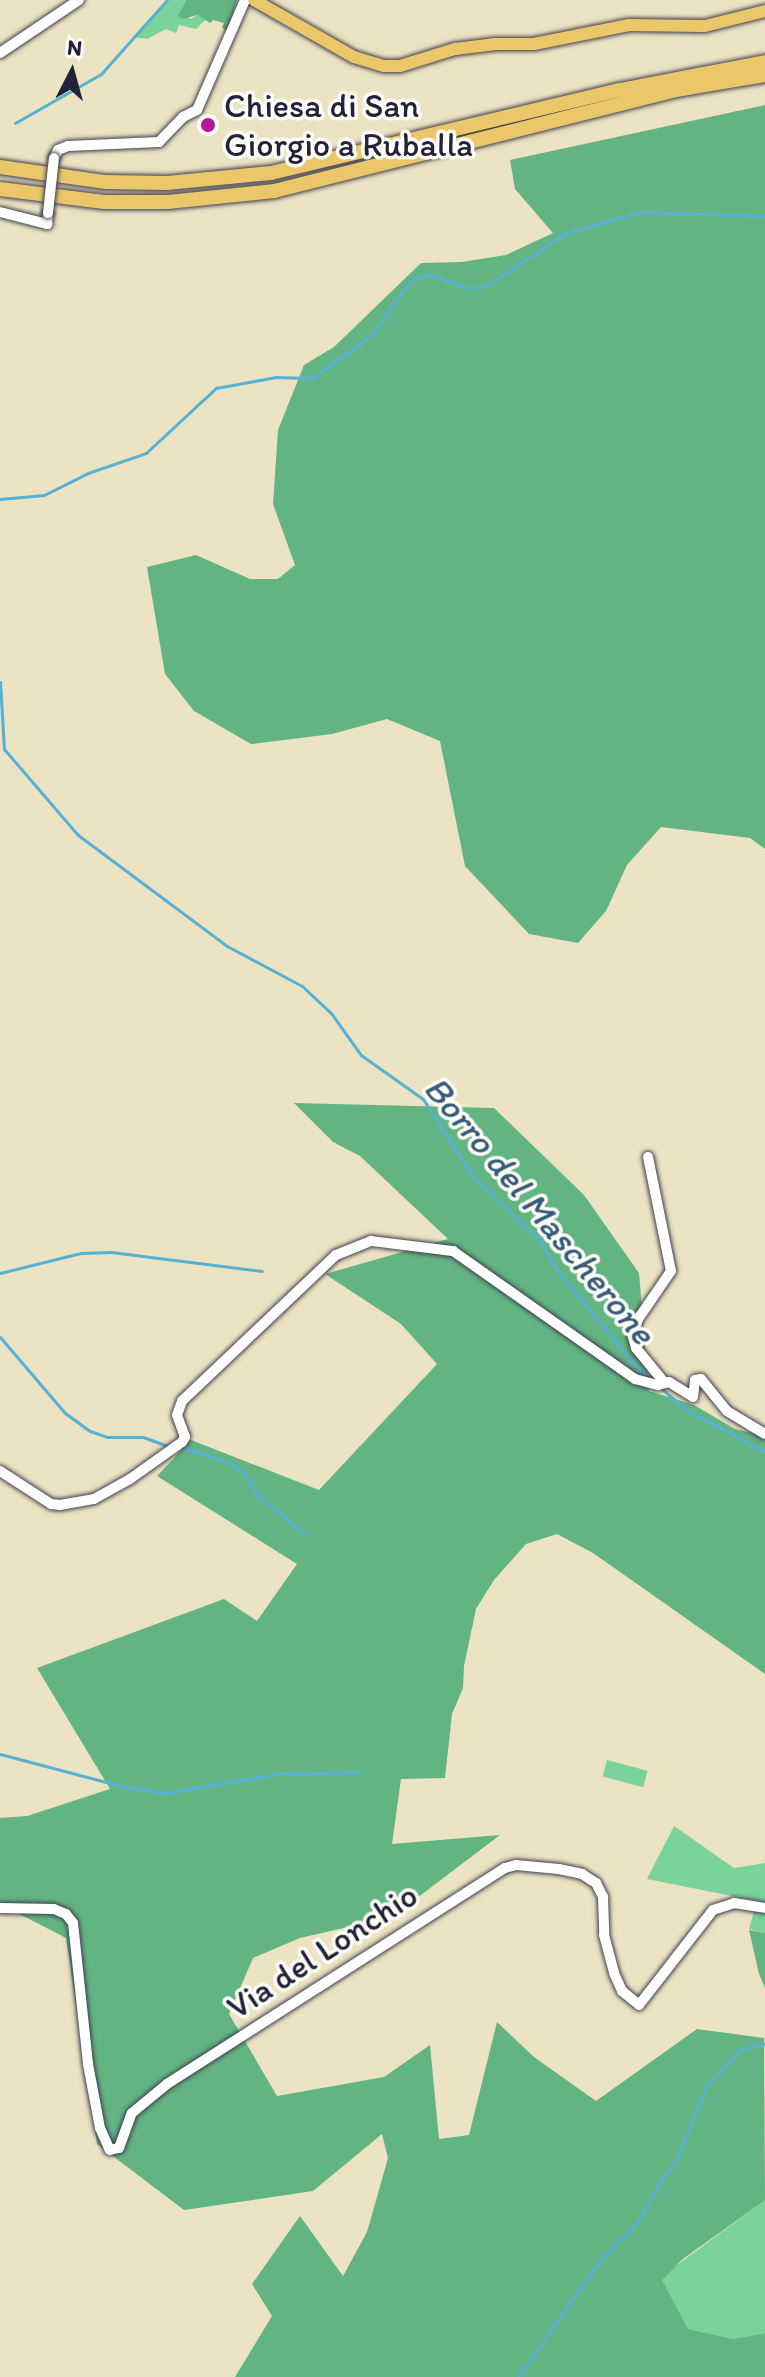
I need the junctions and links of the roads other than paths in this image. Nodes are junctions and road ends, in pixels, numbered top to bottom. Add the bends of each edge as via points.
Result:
1 (79, 0) edge
2 (245, 0) edge
3 (254, 0) edge
4 (765, 11) edge
5 (0, 53) edge
6 (765, 62) edge
7 (765, 75) edge
8 (0, 167) edge
9 (0, 189) edge
10 (0, 212) edge
11 (648, 1157) dead end
12 (663, 1381) junction
13 (765, 1434) edge
14 (0, 1471) edge
15 (0, 1908) edge
16 (765, 1908) edge

1 - 5 street
2 - 10 street, bridge via 197,110 159,142 58,150 47,224
3 - 4 main road via 354,57 384,66 455,49 534,44 629,25 705,26
6 - 8 highway via 620,90 271,173 167,183 106,182
7 - 9 highway via 676,90 274,191 168,202 104,202
11 - 12 street via 671,1271 632,1333 636,1348
12 - 13 street via 693,1397 695,1380 701,1379 727,1411
12 - 14 street via 658,1385 635,1379 453,1251 371,1241 336,1255 182,1401 177,1415 182,1442 130,1479 94,1499 60,1505
15 - 16 street, Via del Lonchio via 54,1909 73,1923 88,2064 100,2128 110,2150 119,2148 132,2113 167,2084 511,1866 574,1871 596,1883 603,1897 604,1935 614,1973 622,1991 639,2005 713,1910 734,1903

